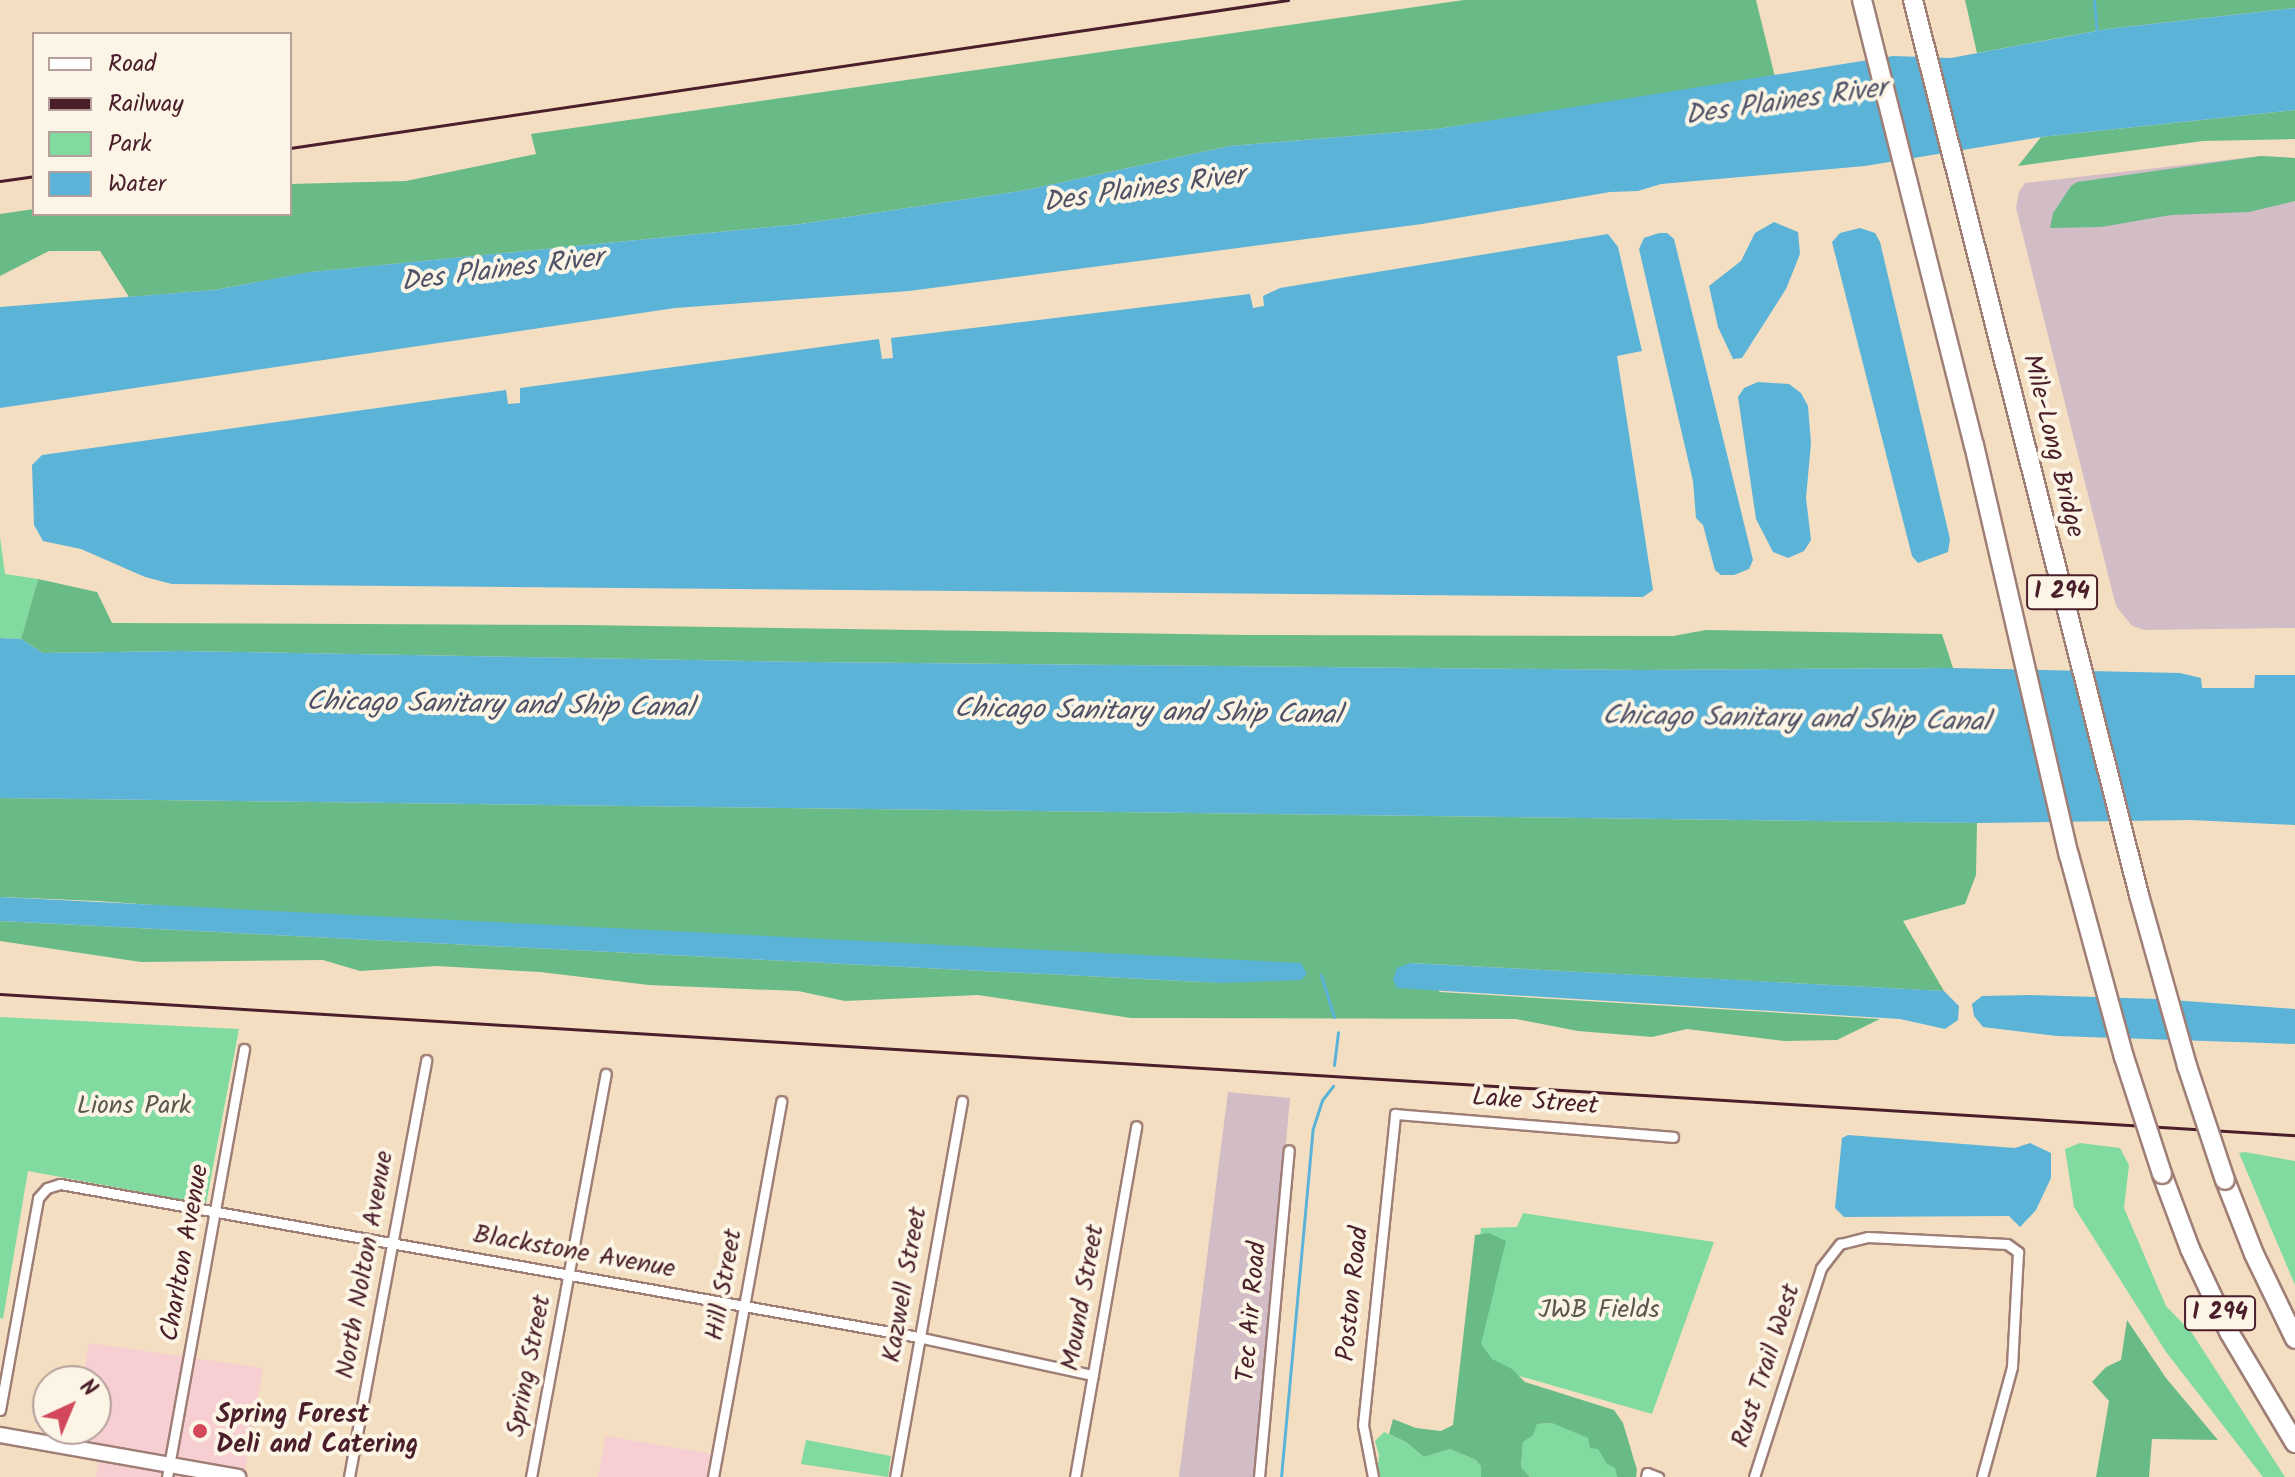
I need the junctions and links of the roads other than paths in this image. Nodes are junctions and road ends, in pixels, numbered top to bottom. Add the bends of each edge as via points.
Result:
1 (1862, 0) edge
2 (1913, 0) edge
3 (244, 1049) dead end
4 (426, 1060) dead end
5 (606, 1074) dead end
6 (781, 1101) dead end
7 (962, 1101) dead end
8 (1395, 1114) joint
9 (1136, 1126) dead end
10 (1673, 1137) dead end
11 (1289, 1150) dead end
12 (215, 1212) junction
13 (391, 1244) junction
14 (570, 1274) junction
15 (743, 1307) junction
16 (918, 1337) junction
17 (2295, 1339) edge
18 (1093, 1375) junction
19 (0, 1410) edge
20 (0, 1435) edge
21 (2295, 1443) edge
22 (168, 1470) edge
23 (1647, 1475) edge
24 (238, 1477) edge
25 (349, 1477) edge
26 (531, 1477) edge
27 (713, 1477) edge
28 (895, 1477) edge
29 (1075, 1477) edge
30 (1259, 1477) edge
31 (1373, 1477) edge
32 (1658, 1477) edge
33 (1754, 1477) edge
34 (1982, 1477) edge

1 - 21 highway, I 294, bridge via 1974,445 2069,855 2124,1057 2190,1249 2229,1332
2 - 17 highway, Mile-Long Bridge / I 294, bridge via 2187,1066 2254,1254
3 - 12 street, Charlton Avenue
4 - 13 street, North Nolton Avenue
5 - 14 street, Spring Street
6 - 15 street, Hill Street
7 - 16 street, Kazwell Street
8 - 10 street, Lake Street
8 - 31 street, Poston Road via 1363,1425
9 - 18 street, Mound Street
11 - 30 street, Tec Air Road
12 - 13 street, Blackstone Avenue
12 - 19 street, Blackstone Avenue via 60,1184 47,1188 38,1198
12 - 22 street, Charlton Avenue
13 - 14 street, Blackstone Avenue
13 - 25 street, North Nolton Avenue
14 - 15 street, Blackstone Avenue
14 - 26 street, Spring Street
15 - 16 street, Blackstone Avenue
15 - 27 street, Hill Street
16 - 18 street, Blackstone Avenue
16 - 28 street, Kazwell Street
18 - 29 street, Mound Street
20 - 22 main road
22 - 24 main road
23 - 32 street
33 - 34 street, Rust Trail West via 1821,1268 1840,1244 1868,1237 2007,1244 2018,1252 2012,1367

